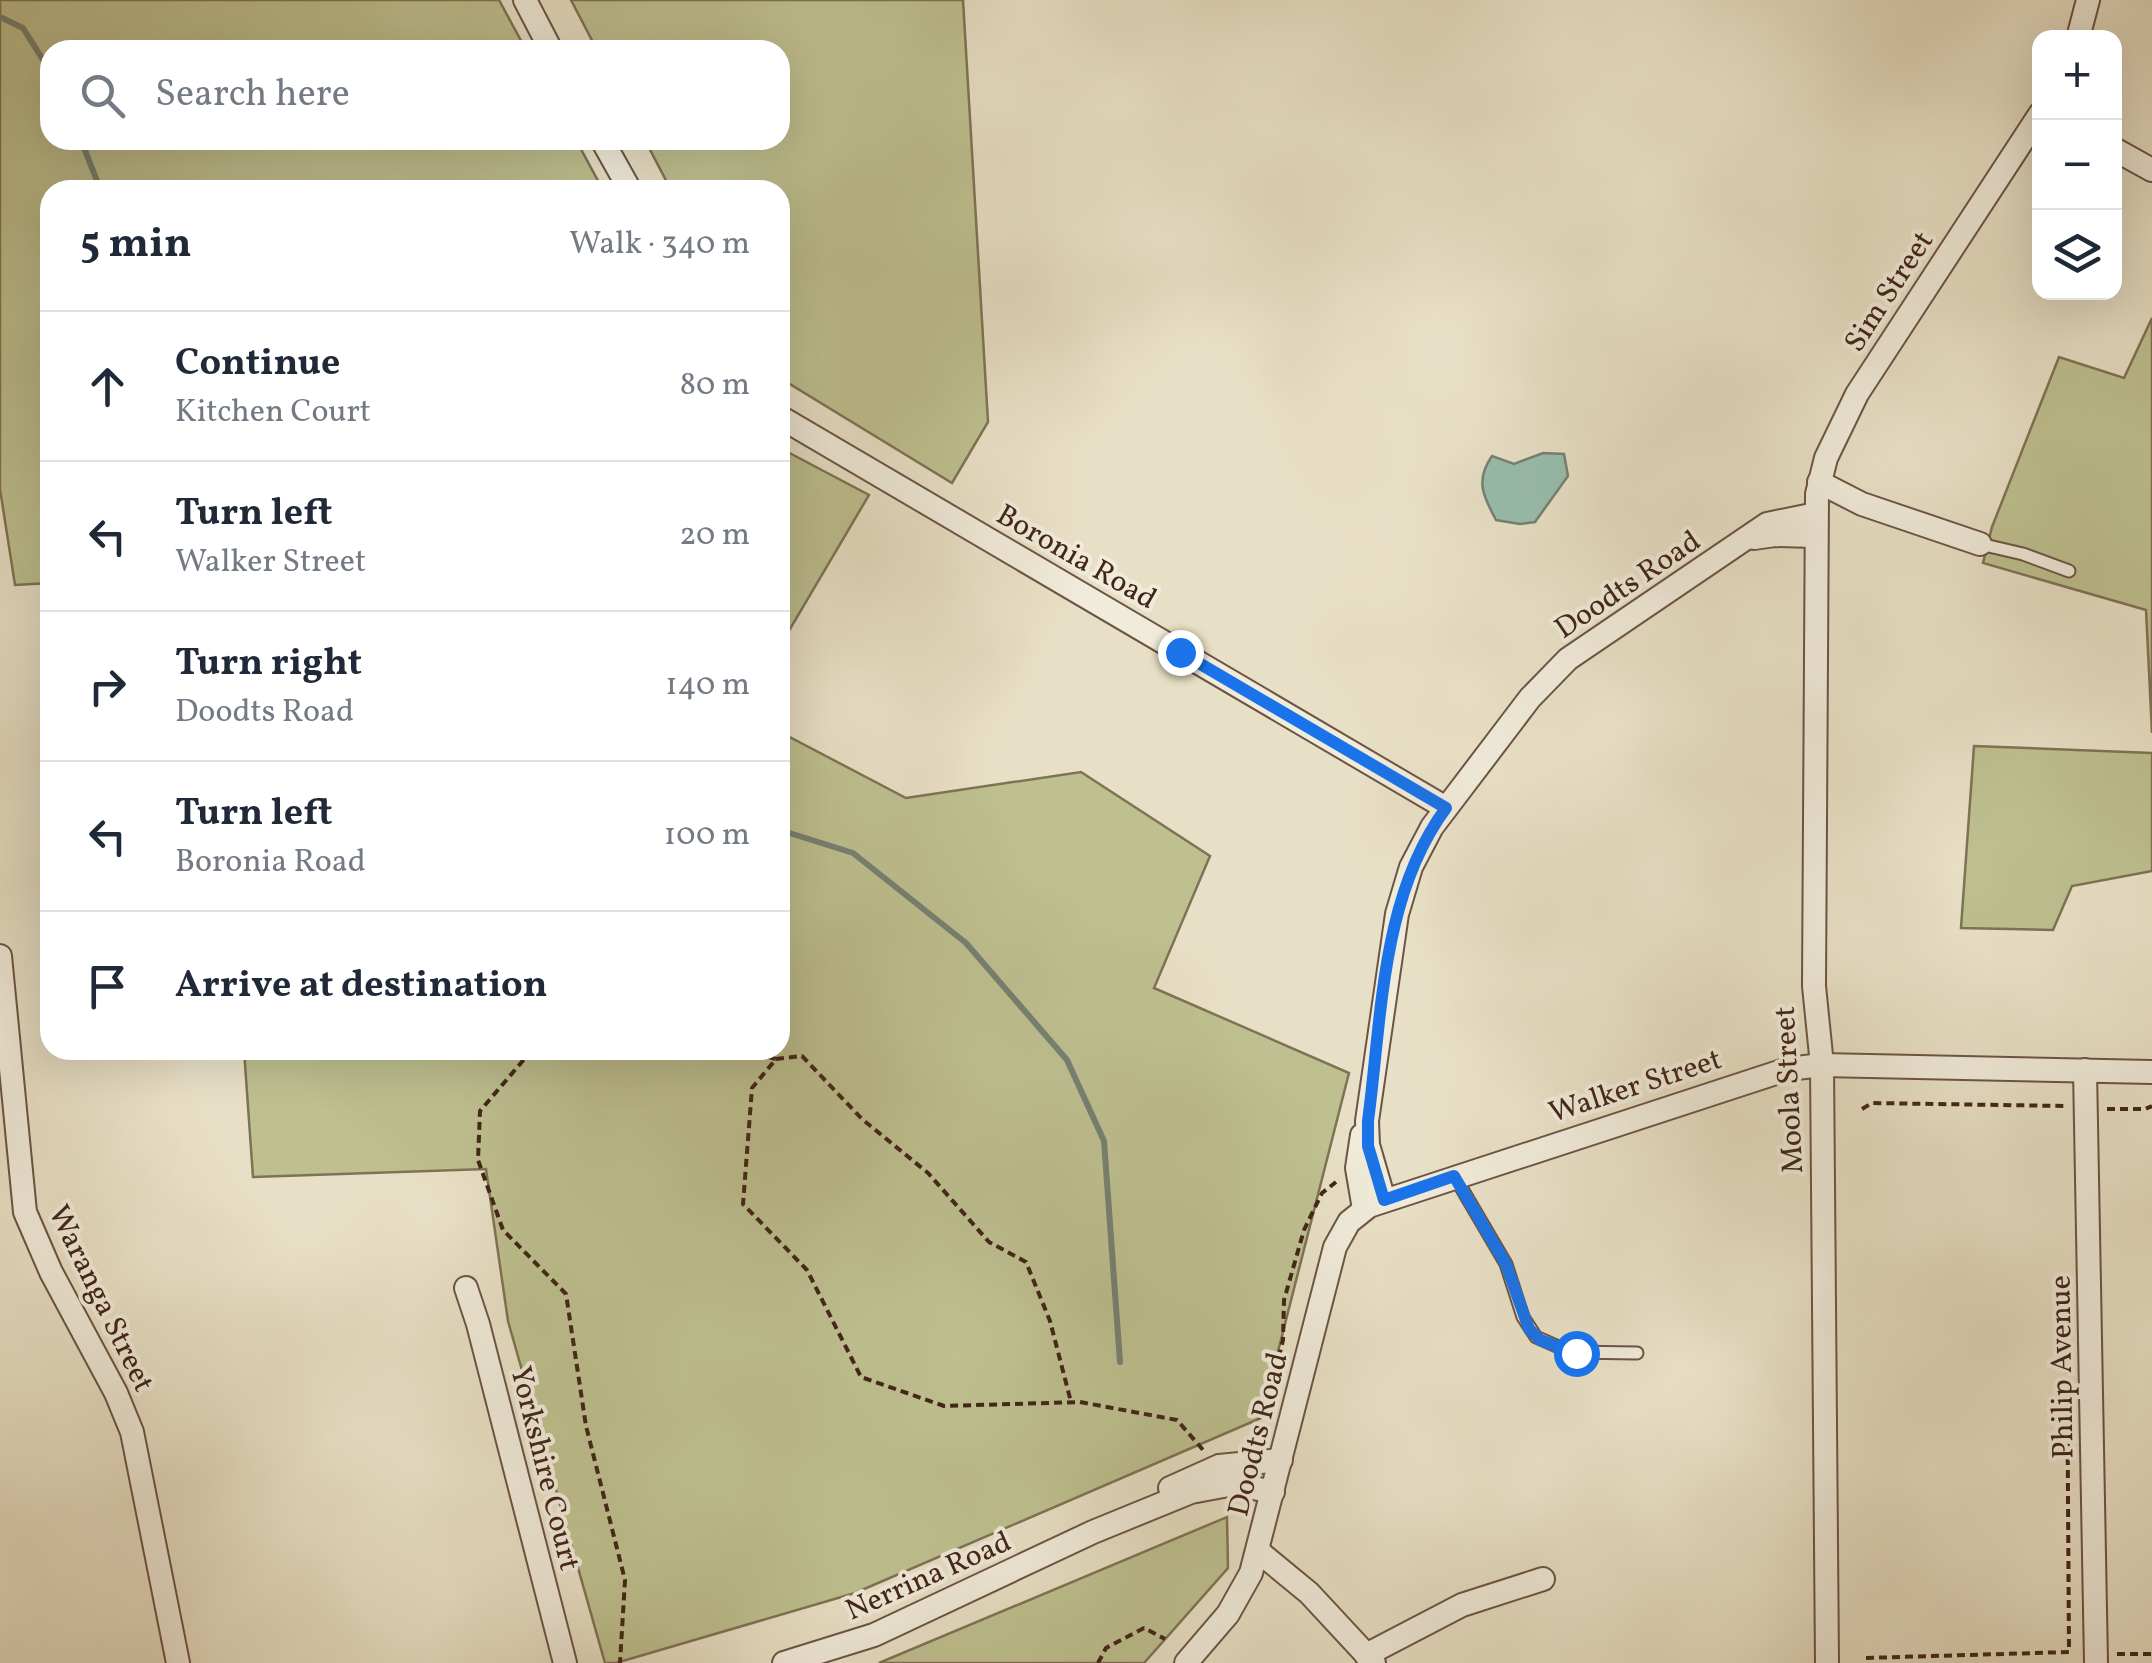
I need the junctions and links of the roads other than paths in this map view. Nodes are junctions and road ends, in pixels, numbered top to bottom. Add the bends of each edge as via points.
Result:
1 (525, 0) edge
2 (2088, 0) edge
3 (2080, 30) edge
4 (546, 40) edge
5 (2036, 120) edge
6 (608, 150) edge
7 (2122, 153) edge
8 (2152, 170) edge
9 (624, 180) edge
10 (790, 423) edge
11 (1819, 482) junction
12 (1815, 525) junction
13 (1980, 544) joint
14 (2070, 571) dead end
15 (1446, 808) junction
16 (0, 956) edge
17 (1822, 1065) junction
18 (2085, 1070) junction
19 (2152, 1072) edge
20 (1369, 1108) junction
21 (1454, 1176) junction
22 (1374, 1204) junction
23 (466, 1288) dead end
24 (1637, 1353) dead end
25 (1281, 1460) junction
26 (1273, 1492) junction
27 (1093, 1532) junction
28 (1258, 1551) junction
29 (1543, 1579) dead end
30 (2104, 1658) edge
31 (1370, 1659) edge
32 (178, 1663) edge
33 (566, 1663) edge
34 (784, 1663) edge
35 (1186, 1663) edge
36 (1827, 1663) edge

1 - 4 street
2 - 3 street
5 - 11 street, Sim Street via 1857,394
6 - 9 street
7 - 8 street
10 - 15 street, Boronia Road
11 - 12 street, Sim Street
11 - 13 street
12 - 15 street, Doodts Road via 1772,522 1568,658
12 - 17 street, Moola Street via 1814,986
13 - 14 lane
15 - 20 street, Doodts Road via 1419,850 1403,893
16 - 32 street, Waranga Street via 26,1212 132,1432
17 - 18 street, Walker Street
17 - 21 street, Walker Street via 1779,1070
17 - 36 street, Moola Street
18 - 19 street, Walker Street
18 - 30 street, Philip Avenue
20 - 22 street, Doodts Road
20 - 22 street, Doodts Road via 1357,1171
21 - 22 street, Walker Street
21 - 24 lane via 1506,1264 1522,1317 1536,1337 1570,1352
22 - 25 street, Doodts Road via 1343,1229 1335,1247
23 - 33 street, Yorkshire Court
25 - 26 street, Doodts Road
25 - 27 street, Nerrina Road via 1214,1468
26 - 27 street, Nerrina Road via 1210,1487
26 - 28 street, Doodts Road
27 - 34 street, Nerrina Road via 874,1635
28 - 31 street via 1309,1593
28 - 35 street, Doodts Road via 1239,1597
29 - 31 street via 1462,1604

